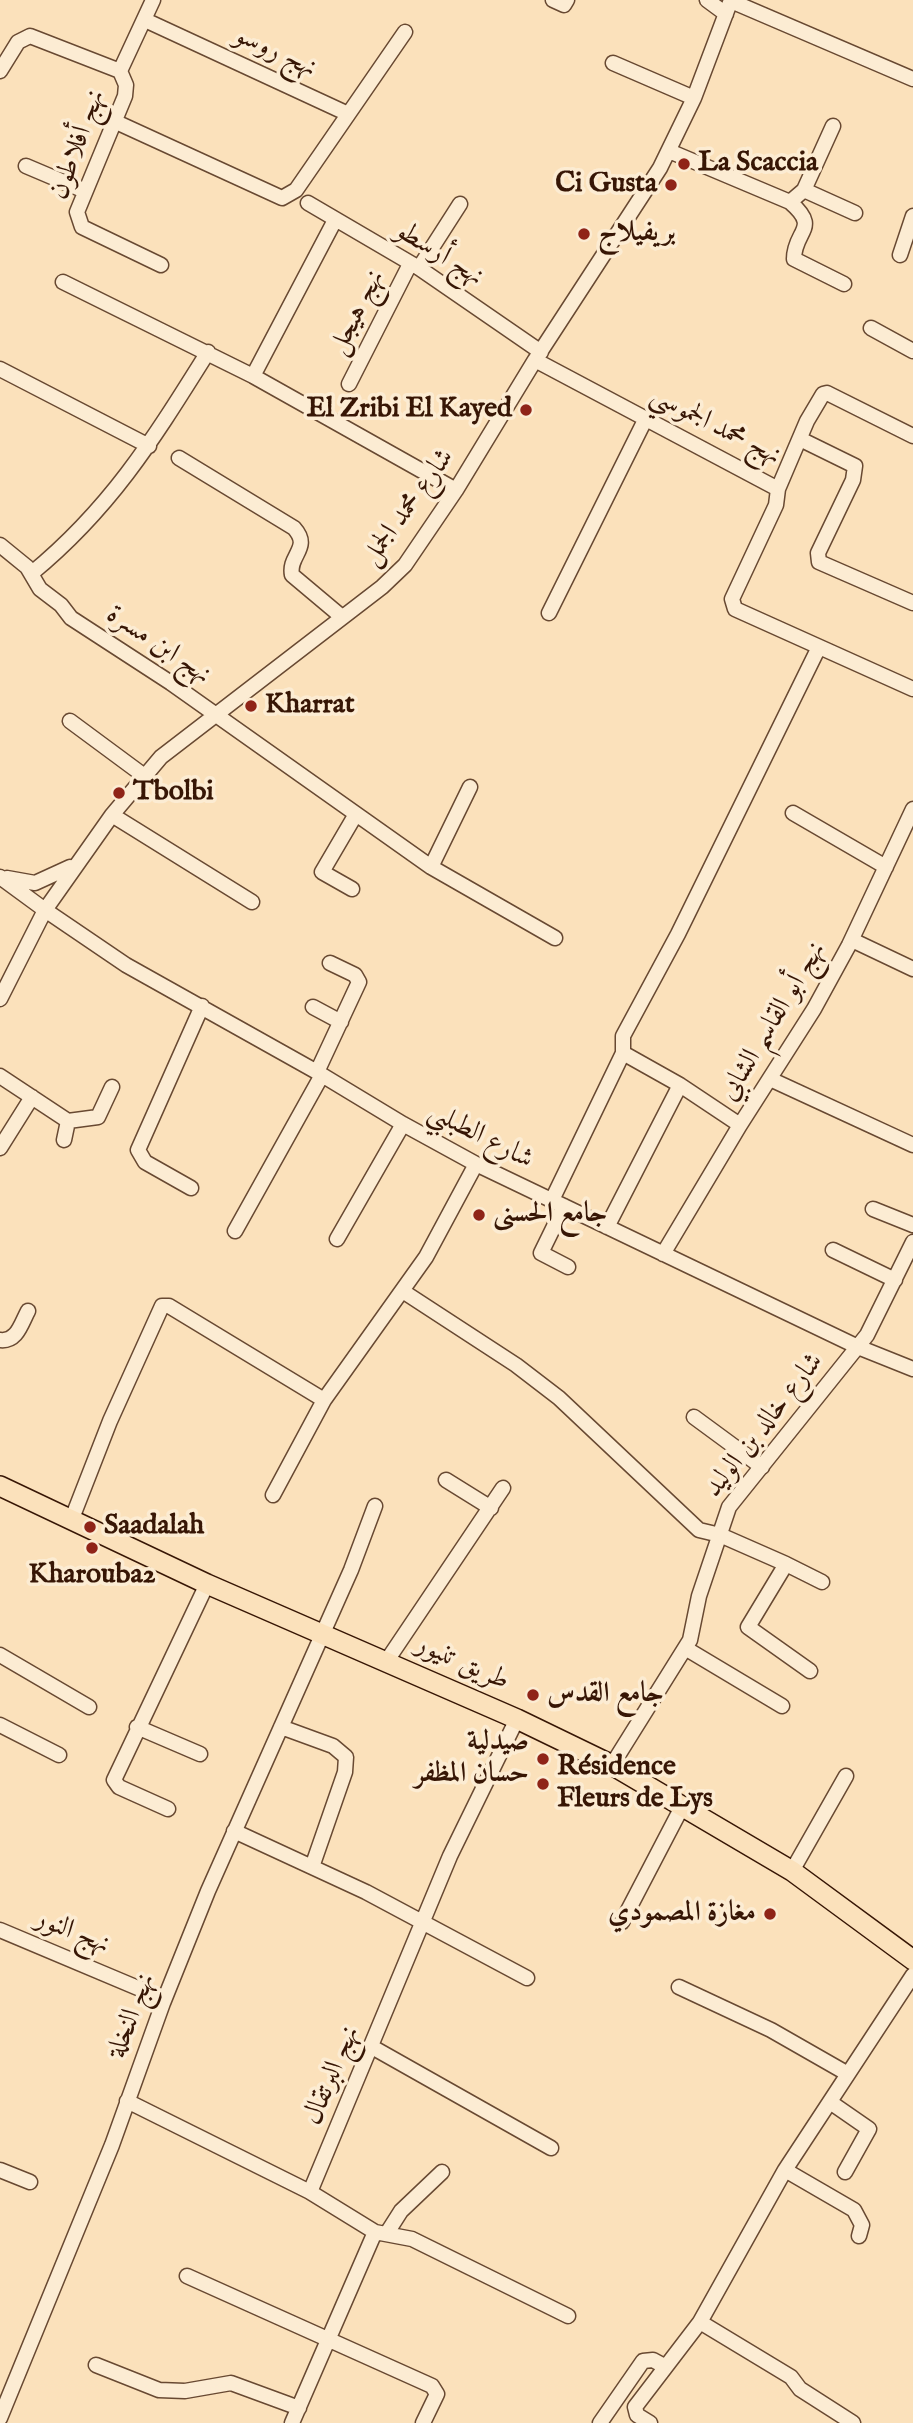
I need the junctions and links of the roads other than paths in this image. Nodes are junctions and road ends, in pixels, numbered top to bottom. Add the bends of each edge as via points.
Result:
1 (153, 0) edge
2 (553, 0) edge
3 (566, 0) edge
4 (707, 0) edge
5 (729, 5) edge
6 (145, 20) junction
7 (405, 32) dead end
8 (613, 63) dead end
9 (0, 71) edge
10 (120, 71) junction
11 (913, 79) edge
12 (694, 98) junction
13 (346, 113) junction
14 (116, 122) junction
15 (833, 126) dead end
16 (669, 151) junction
17 (26, 166) dead end
18 (804, 190) junction
19 (86, 191) junction
20 (790, 202) junction
21 (308, 203) dead end
22 (460, 204) dead end
23 (855, 213) dead end
24 (913, 216) edge
25 (335, 220) junction
26 (900, 255) dead end
27 (161, 265) dead end
28 (414, 266) junction
29 (63, 282) dead end
30 (844, 284) dead end
31 (871, 328) dead end
32 (913, 351) edge
33 (208, 352) junction
34 (538, 356) junction
35 (0, 369) edge
36 (253, 376) junction
37 (349, 384) dead end
38 (645, 420) junction
39 (913, 436) edge
40 (800, 439) junction
41 (149, 446) junction
42 (179, 458) dead end
43 (778, 489) junction
44 (456, 490) junction
45 (0, 545) edge
46 (32, 576) junction
47 (913, 603) edge
48 (549, 613) dead end
49 (342, 617) junction
50 (818, 649) junction
51 (913, 689) edge
52 (218, 716) junction
53 (70, 721) dead end
54 (143, 775) junction
55 (470, 787) dead end
56 (913, 809) edge
57 (793, 813) dead end
58 (112, 814) junction
59 (356, 814) junction
60 (77, 862) junction
61 (432, 867) junction
62 (886, 867) junction
63 (0, 876) edge
64 (352, 889) dead end
65 (252, 902) dead end
66 (45, 910) junction
67 (555, 938) dead end
68 (852, 940) junction
69 (330, 962) dead end
70 (913, 969) edge
71 (0, 999) edge
72 (202, 1006) junction
73 (313, 1007) dead end
74 (341, 1022) junction
75 (623, 1053) junction
76 (319, 1074) junction
77 (0, 1076) edge
78 (770, 1079) junction
79 (680, 1085) junction
80 (112, 1087) dead end
81 (32, 1097) junction
82 (68, 1121) junction
83 (402, 1125) junction
84 (740, 1125) junction
85 (64, 1140) dead end
86 (913, 1145) edge
87 (0, 1148) edge
88 (476, 1164) junction
89 (191, 1188) dead end
90 (558, 1203) junction
91 (873, 1209) dead end
92 (913, 1225) edge
93 (607, 1227) junction
94 (235, 1231) dead end
95 (337, 1239) dead end
96 (913, 1242) edge
97 (833, 1250) dead end
98 (663, 1254) junction
99 (568, 1267) dead end
100 (895, 1280) junction
101 (404, 1292) junction
102 (28, 1311) dead end
103 (0, 1340) edge
104 (858, 1347) junction
105 (913, 1369) edge
106 (324, 1400) junction
107 (694, 1417) dead end
108 (762, 1467) junction
109 (446, 1480) dead end
110 (0, 1486) edge
111 (503, 1488) dead end
112 (273, 1495) dead end
113 (375, 1506) dead end
114 (491, 1507) junction
115 (71, 1521) junction
116 (720, 1535) junction
117 (786, 1564) junction
118 (822, 1581) dead end
119 (207, 1584) junction
120 (323, 1635) junction
121 (685, 1648) junction
122 (0, 1655) edge
123 (386, 1662) junction
124 (810, 1671) dead end
125 (782, 1706) dead end
126 (89, 1707) dead end
127 (516, 1719) junction
128 (0, 1725) edge
129 (137, 1727) junction
130 (281, 1727) junction
131 (200, 1754) dead end
132 (59, 1755) dead end
133 (612, 1765) junction
134 (846, 1776) dead end
135 (683, 1805) junction
136 (168, 1809) dead end
137 (234, 1831) junction
138 (312, 1867) junction
139 (792, 1871) junction
140 (424, 1921) junction
141 (622, 1922) dead end
142 (2, 1936) edge
143 (913, 1960) edge
144 (913, 1975) edge
145 (527, 1978) dead end
146 (679, 1987) dead end
147 (164, 1999) junction
148 (372, 2047) junction
149 (848, 2074) junction
150 (127, 2101) junction
151 (830, 2102) junction
152 (551, 2148) dead end
153 (0, 2170) edge
154 (785, 2170) junction
155 (442, 2172) dead end
156 (845, 2172) dead end
157 (30, 2182) dead end
158 (310, 2192) junction
159 (381, 2232) junction
160 (859, 2236) dead end
161 (187, 2276) dead end
162 (568, 2316) dead end
163 (700, 2322) junction
164 (330, 2340) junction
165 (96, 2365) dead end
166 (664, 2366) junction
167 (299, 2408) junction
168 (0, 2418) edge
169 (292, 2423) edge
170 (423, 2423) edge
171 (600, 2423) edge
172 (650, 2423) edge
173 (853, 2423) edge

1 - 6 street, نهج أفلاطون
2 - 3 street via 564,5
4 - 5 street
5 - 11 street
5 - 12 street, شارع محمد الجمل
6 - 10 street, نهج أفلاطون
6 - 13 street, نهج روسو
7 - 13 street
8 - 12 street
9 - 10 street via 18,42 30,36
10 - 14 street, نهج أفلاطون via 127,85
12 - 16 street, شارع محمد الجمل
13 - 14 street via 296,190 282,198
14 - 19 street, نهج أفلاطون
15 - 18 street
16 - 20 street
16 - 34 street, شارع محمد الجمل
17 - 19 street
18 - 20 street
18 - 23 street
19 - 27 street, نهج أفلاطون via 77,212 82,227
20 - 30 street via 805,216 806,225 794,258
21 - 25 street, نهج أرسطو
22 - 28 street, نهج هيجل
24 - 26 street
25 - 28 street, نهج أرسطو
25 - 36 street
28 - 34 street, نهج أرسطو
28 - 37 street, نهج هيجل
29 - 33 street
31 - 32 street
33 - 36 street
33 - 41 street
34 - 38 street, نهج محمد الجموسي
34 - 44 street, شارع محمد الجمل
35 - 41 street
36 - 44 street
38 - 43 street, نهج محمد الجموسي
38 - 48 street
39 - 40 street, نهج محمد الجموسي via 827,393 819,397
40 - 43 street, نهج محمد الجموسي
40 - 47 street via 855,466 853,480 818,553 819,562
41 - 46 street via 95,516
42 - 49 street via 294,528 303,545 292,575
43 - 50 street via 776,505 732,599 740,613
44 - 49 street, شارع محمد الجمل via 404,565
45 - 46 street, نهج ابن مسرة
46 - 52 street, نهج ابن مسرة via 70,616
49 - 52 street, شارع محمد الجمل
50 - 51 street
50 - 75 street via 623,1036
52 - 54 street, شارع محمد الجمل
52 - 59 street, نهج ابن مسرة
53 - 54 street
54 - 58 street, شارع محمد الجمل
55 - 61 street
56 - 62 street, نهج أبو القاسم الشابي
57 - 62 street
58 - 60 street, شارع محمد الجمل
58 - 65 street
59 - 61 street, نهج ابن مسرة
59 - 64 street via 322,872
60 - 63 street via 36,883
60 - 66 street, شارع محمد الجمل
61 - 67 street, نهج ابن مسرة
62 - 68 street, نهج أبو القاسم الشابي
63 - 66 street
66 - 71 street, شارع محمد الجمل
66 - 72 street, شارع الطبلبي via 126,965
68 - 70 street
68 - 78 street, نهج أبو القاسم الشابي
69 - 74 street via 359,982
72 - 76 street, شارع الطبلبي
72 - 89 street via 138,1150 145,1162
73 - 74 street
74 - 76 street
75 - 79 street
75 - 90 street
76 - 83 street, شارع الطبلبي
76 - 94 street
77 - 81 street
78 - 84 street, نهج أبو القاسم الشابي
78 - 86 street
79 - 84 street
79 - 93 street
80 - 82 street via 98,1117
81 - 82 street
81 - 87 street
82 - 85 street
83 - 88 street, شارع الطبلبي
83 - 95 street
84 - 98 street, نهج أبو القاسم الشابي
88 - 90 street, شارع الطبلبي
88 - 101 street
90 - 93 street, شارع الطبلبي
90 - 99 street via 541,1253
91 - 92 street
93 - 98 street, شارع الطبلبي
96 - 100 street, شارع خالد بن الوليد
97 - 100 street
98 - 104 street, شارع الطبلبي
100 - 104 street, شارع خالد بن الوليد
101 - 106 street
101 - 116 street via 559,1398 688,1521 699,1530
102 - 103 street via 15,1336
104 - 105 street, شارع الطبلبي
104 - 108 street, شارع خالد بن الوليد
106 - 112 street
106 - 115 street via 169,1306 162,1306
107 - 108 street
108 - 116 street, شارع خالد بن الوليد via 729,1507
109 - 114 street
110 - 115 main road, طريق تنيور
111 - 114 street
113 - 120 street, نهج النخلة
114 - 123 street
115 - 119 main road, طريق تنيور
116 - 117 street
116 - 121 street, شارع خالد بن الوليد
117 - 118 street
117 - 124 street via 748,1627
119 - 120 main road, طريق تنيور
119 - 129 street
120 - 123 main road, طريق تنيور
120 - 130 street, نهج النخلة
121 - 125 street
121 - 133 street, شارع خالد بن الوليد
122 - 126 street
123 - 127 main road, طريق تنيور
127 - 133 main road, طريق تنيور
127 - 140 street, نهج البرتقال via 469,1813
128 - 132 street
129 - 131 street
129 - 136 street via 114,1780 119,1787
130 - 137 street, نهج النخلة
130 - 138 street via 333,1746 346,1757
133 - 135 main road, طريق تنيور
134 - 139 street
135 - 139 main road, طريق تنيور
135 - 141 street
137 - 138 street
137 - 147 street, نهج النخلة
138 - 140 street
139 - 143 main road, طريق تنيور
140 - 145 street
140 - 148 street, نهج البرتقال
142 - 147 street, نهج النور
144 - 149 street
146 - 149 street
147 - 150 street, نهج النخلة
148 - 152 street
148 - 158 street, نهج البرتقال
149 - 151 street
150 - 158 street
150 - 168 street, نهج النخلة
151 - 154 street
151 - 156 street via 869,2129
153 - 157 street
154 - 160 street via 854,2210 862,2225
154 - 163 street
155 - 159 street
158 - 159 street
159 - 162 street via 412,2239
159 - 164 street
161 - 164 street
163 - 166 street
163 - 173 street via 791,2377 800,2389
164 - 167 street
164 - 170 street via 432,2386 437,2394
165 - 167 street via 159,2390 185,2391 231,2383
166 - 171 street via 643,2361
166 - 172 street via 635,2407 637,2415
167 - 169 street

